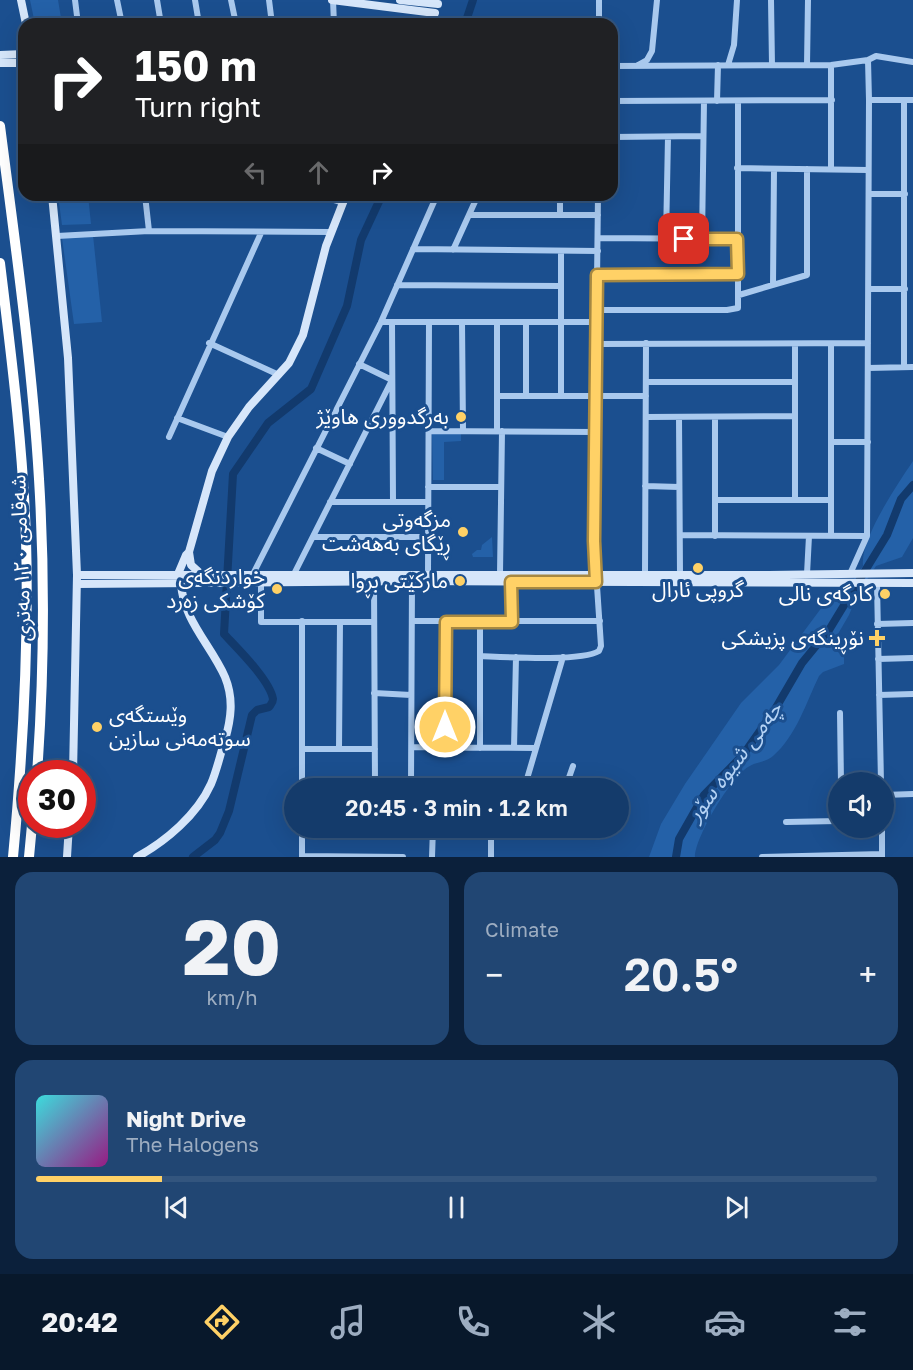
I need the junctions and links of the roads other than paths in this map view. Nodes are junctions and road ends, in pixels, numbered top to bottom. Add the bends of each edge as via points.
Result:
1 (21, 0) edge
2 (75, 0) edge
3 (117, 0) edge
4 (157, 0) edge
5 (195, 0) edge
6 (231, 0) edge
7 (269, 0) edge
8 (333, 0) edge
9 (400, 0) edge
10 (599, 0) edge
11 (657, 0) edge
12 (737, 0) edge
13 (771, 0) edge
14 (808, 0) edge
15 (437, 6) edge
16 (425, 8) junction
17 (25, 18) edge
18 (77, 18) edge
19 (121, 18) edge
20 (160, 18) edge
21 (198, 18) edge
22 (235, 18) edge
23 (271, 18) edge
24 (334, 18) edge
25 (599, 18) edge
26 (18, 54) edge
27 (0, 55) edge
28 (868, 60) junction
29 (913, 62) edge
30 (0, 63) edge
31 (18, 63) edge
32 (718, 65) junction
33 (728, 65) junction
34 (772, 65) junction
35 (807, 65) junction
36 (831, 65) junction
37 (618, 66) edge
38 (638, 66) junction
39 (869, 99) junction
40 (832, 100) junction
41 (904, 100) junction
42 (913, 100) edge
43 (618, 101) edge
44 (704, 101) junction
45 (717, 101) junction
46 (738, 101) junction
47 (0, 126) edge
48 (618, 136) edge
49 (703, 136) junction
50 (905, 136) junction
51 (913, 136) edge
52 (668, 137) junction
53 (737, 168) junction
54 (774, 169) junction
55 (807, 169) junction
56 (831, 169) junction
57 (868, 170) junction
58 (905, 172) junction
59 (913, 172) edge
60 (869, 194) junction
61 (905, 194) junction
62 (53, 201) edge
63 (146, 201) edge
64 (344, 201) edge
65 (434, 201) edge
66 (475, 201) edge
67 (560, 201) edge
68 (598, 201) edge
69 (469, 215) junction
70 (560, 215) junction
71 (598, 215) junction
72 (149, 231) junction
73 (261, 232) junction
74 (330, 232) junction
75 (57, 236) junction
76 (598, 238) junction
77 (666, 238) junction
78 (702, 239) junction
79 (737, 239) junction
80 (413, 249) junction
81 (453, 250) junction
82 (561, 251) junction
83 (598, 251) junction
84 (0, 262) edge
85 (905, 272) junction
86 (913, 272) edge
87 (738, 274) junction
88 (597, 275) junction
89 (397, 285) junction
90 (773, 285) junction
91 (561, 286) junction
92 (869, 289) junction
93 (905, 290) junction
94 (739, 295) junction
95 (597, 310) junction
96 (381, 322) junction
97 (392, 322) junction
98 (429, 322) junction
99 (462, 322) junction
100 (497, 322) junction
101 (526, 322) junction
102 (561, 322) junction
103 (597, 322) junction
104 (646, 343) junction
105 (868, 343) junction
106 (209, 344) junction
107 (597, 344) junction
108 (795, 344) junction
109 (831, 344) junction
110 (359, 363) junction
111 (904, 367) junction
112 (913, 367) edge
113 (868, 368) junction
114 (279, 375) junction
115 (392, 380) junction
116 (646, 382) junction
117 (795, 382) junction
118 (497, 396) junction
119 (526, 396) junction
120 (561, 396) junction
121 (596, 396) junction
122 (646, 396) junction
123 (795, 416) junction
124 (646, 417) junction
125 (679, 417) junction
126 (714, 417) junction
127 (177, 418) junction
128 (429, 431) junction
129 (463, 431) junction
130 (499, 431) junction
131 (596, 432) junction
132 (169, 437) dead end
133 (228, 437) junction
134 (831, 442) junction
135 (868, 442) junction
136 (316, 448) junction
137 (350, 464) junction
138 (645, 486) junction
139 (428, 487) junction
140 (501, 487) junction
141 (680, 487) junction
142 (715, 500) junction
143 (795, 500) junction
144 (831, 500) junction
145 (330, 502) junction
146 (393, 502) junction
147 (428, 502) junction
148 (680, 536) junction
149 (715, 536) junction
150 (809, 536) junction
151 (831, 536) junction
152 (867, 536) junction
153 (313, 537) junction
154 (428, 537) junction
155 (189, 552) junction
156 (913, 573) edge
157 (294, 574) junction
158 (428, 574) junction
159 (500, 574) junction
160 (807, 574) junction
161 (852, 574) junction
162 (645, 575) junction
163 (680, 575) junction
164 (180, 578) junction
165 (200, 578) junction
166 (251, 578) junction
167 (596, 578) junction
168 (77, 579) junction
169 (412, 581) junction
170 (261, 582) junction
171 (374, 582) junction
172 (511, 582) junction
173 (913, 583) edge
174 (877, 584) junction
175 (302, 621) junction
176 (412, 621) junction
177 (600, 621) junction
178 (340, 622) junction
179 (374, 622) junction
180 (446, 622) junction
181 (480, 622) junction
182 (512, 622) junction
183 (913, 623) edge
184 (877, 624) junction
185 (480, 656) junction
186 (516, 657) junction
187 (563, 657) junction
188 (913, 658) edge
189 (878, 659) junction
190 (374, 693) junction
191 (913, 694) edge
192 (411, 695) junction
193 (879, 695) junction
194 (840, 713) dead end
195 (412, 747) junction
196 (375, 748) junction
197 (445, 748) junction
198 (480, 748) junction
199 (514, 748) junction
200 (536, 748) junction
201 (302, 749) junction
202 (339, 749) junction
203 (38, 760) edge
204 (73, 760) edge
205 (573, 766) dead end
206 (842, 772) edge
207 (881, 772) edge
208 (302, 778) edge
209 (375, 778) edge
210 (411, 778) edge
211 (528, 778) edge
212 (569, 778) edge
213 (913, 794) edge
214 (894, 795) edge
215 (828, 821) edge
216 (786, 822) dead end
217 (31, 838) edge
218 (68, 838) edge
219 (302, 838) edge
220 (433, 838) edge
221 (491, 838) edge
222 (882, 838) edge
223 (142, 856) edge
224 (882, 856) edge
225 (13, 857) edge
226 (29, 857) edge
227 (67, 857) edge
228 (302, 857) edge
229 (382, 857) edge
230 (403, 857) edge
231 (432, 857) edge
232 (491, 857) edge
233 (762, 857) edge
234 (800, 857) edge

1 - 17 main road
2 - 18 street
3 - 19 street
4 - 20 street
5 - 21 street
6 - 22 street
7 - 23 street
8 - 16 main road
8 - 24 street
9 - 16 main road
10 - 25 street
11 - 38 street via 652,51
12 - 33 street via 734,45
13 - 34 street
14 - 35 street
15 - 16 main road
26 - 27 main road
28 - 29 street via 876,56
28 - 36 street
28 - 39 street
30 - 31 main road
32 - 33 street
32 - 38 street
32 - 45 street
33 - 34 street
34 - 35 street
35 - 36 street
36 - 40 street
37 - 38 street
39 - 41 street
39 - 57 street
40 - 46 street
40 - 56 street
41 - 42 street
41 - 50 street
43 - 44 street
44 - 45 street
44 - 49 street
45 - 46 street
46 - 53 street
47 - 203 highway, شەقامی ١٢٠ مەتری via 39,486 43,624
48 - 52 street
49 - 52 street
49 - 78 street
50 - 51 street
50 - 58 street
52 - 77 street
53 - 54 street
53 - 79 street
54 - 55 street
54 - 90 street
55 - 56 street
55 - 90 street via 807,275
56 - 57 street
57 - 60 street
58 - 59 street
58 - 61 street
60 - 61 street
60 - 92 street
61 - 85 street
62 - 75 main road
63 - 72 street
64 - 74 main road
65 - 80 street
66 - 69 street
67 - 70 street
68 - 71 street
69 - 70 street
69 - 81 street
70 - 71 street
71 - 76 street
72 - 73 street
72 - 75 street
73 - 74 street
73 - 106 street
74 - 114 main road via 303,335
75 - 168 main road via 68,358
76 - 77 street
76 - 83 street
77 - 78 street
78 - 79 street
79 - 87 street
80 - 81 street
80 - 89 street
81 - 82 street
82 - 83 street
82 - 91 street
83 - 88 street
84 - 225 highway, شەقامی ١٢٠ مەتری via 18,418 26,538 25,698
85 - 86 street
85 - 93 street
87 - 88 street
87 - 94 street
88 - 95 street
89 - 91 street
89 - 96 street
90 - 94 street
91 - 102 street
92 - 93 street
92 - 105 street
93 - 111 street
94 - 95 street via 738,308 727,310
95 - 103 street
96 - 97 street
96 - 110 street
97 - 98 street
97 - 115 street
98 - 99 street
98 - 128 street
99 - 100 street
99 - 129 street
100 - 101 street
100 - 118 street
101 - 102 street
101 - 119 street
102 - 103 street
102 - 120 street
103 - 107 street
104 - 107 street
104 - 108 street
104 - 116 street
105 - 109 street
105 - 113 street
106 - 114 street
106 - 127 street
107 - 121 street
108 - 109 street
108 - 117 street
109 - 134 street
110 - 115 street
110 - 136 street
111 - 112 street
111 - 113 street
113 - 135 street
114 - 133 main road
115 - 137 street
115 - 146 street
116 - 117 street
116 - 122 street
117 - 123 street
118 - 119 street
118 - 130 street
119 - 120 street
120 - 121 street
121 - 122 street
121 - 131 street
122 - 124 street
123 - 126 street
123 - 143 street
124 - 125 street
124 - 138 street
125 - 126 street
125 - 141 street
126 - 142 street
127 - 132 street
127 - 133 street
128 - 129 street
128 - 139 street
129 - 130 street
130 - 131 street
130 - 140 street
131 - 167 street
133 - 155 main road via 212,471
134 - 135 street
134 - 144 street
135 - 152 street
136 - 137 street
136 - 166 street
137 - 145 street
138 - 141 street
138 - 162 street
139 - 140 street
139 - 147 street
140 - 159 street
141 - 148 street
142 - 143 street
142 - 149 street
143 - 144 street
144 - 151 street
145 - 146 street
145 - 153 street
146 - 147 street
147 - 154 street
148 - 149 street
148 - 163 street
149 - 150 street
150 - 151 street
150 - 160 street
151 - 152 street
152 - 161 street
153 - 154 street
153 - 157 street
154 - 158 street
155 - 164 main road
155 - 165 main road
156 - 161 main road
157 - 158 main road
157 - 166 main road
158 - 159 main road
159 - 167 main road
160 - 161 main road
160 - 163 main road
162 - 163 main road
162 - 167 main road
164 - 165 main road
164 - 168 main road
164 - 223 main road via 190,618 228,684 230,719 215,775 205,795 192,813
165 - 166 main road
166 - 170 main road
167 - 172 main road
167 - 174 main road
167 - 177 street
168 - 204 main road
169 - 171 main road
169 - 172 main road
169 - 176 street
170 - 171 main road
170 - 175 street via 261,622
171 - 179 street
172 - 182 street
173 - 174 main road
174 - 184 street
175 - 178 street
175 - 201 street
176 - 180 street
176 - 192 street
177 - 182 street
177 - 187 street via 599,651
178 - 179 street
178 - 202 street
179 - 190 street
180 - 181 street
180 - 197 street
181 - 182 street
181 - 185 street
183 - 184 street
184 - 189 street
185 - 186 street
185 - 198 street
186 - 187 street
186 - 199 street
187 - 200 street
188 - 189 street
189 - 193 street
190 - 192 street
190 - 196 street
191 - 193 street
192 - 195 street
193 - 207 street
194 - 206 street
195 - 197 street
195 - 210 street
196 - 202 street
196 - 209 street
197 - 198 street
198 - 199 street
199 - 200 street
200 - 211 street
201 - 202 street
201 - 208 street
205 - 212 street
213 - 214 street
215 - 216 street
217 - 226 highway
218 - 227 main road
219 - 228 street
220 - 231 street
221 - 232 street
222 - 224 street
224 - 234 street
228 - 229 street
229 - 230 street
233 - 234 street

